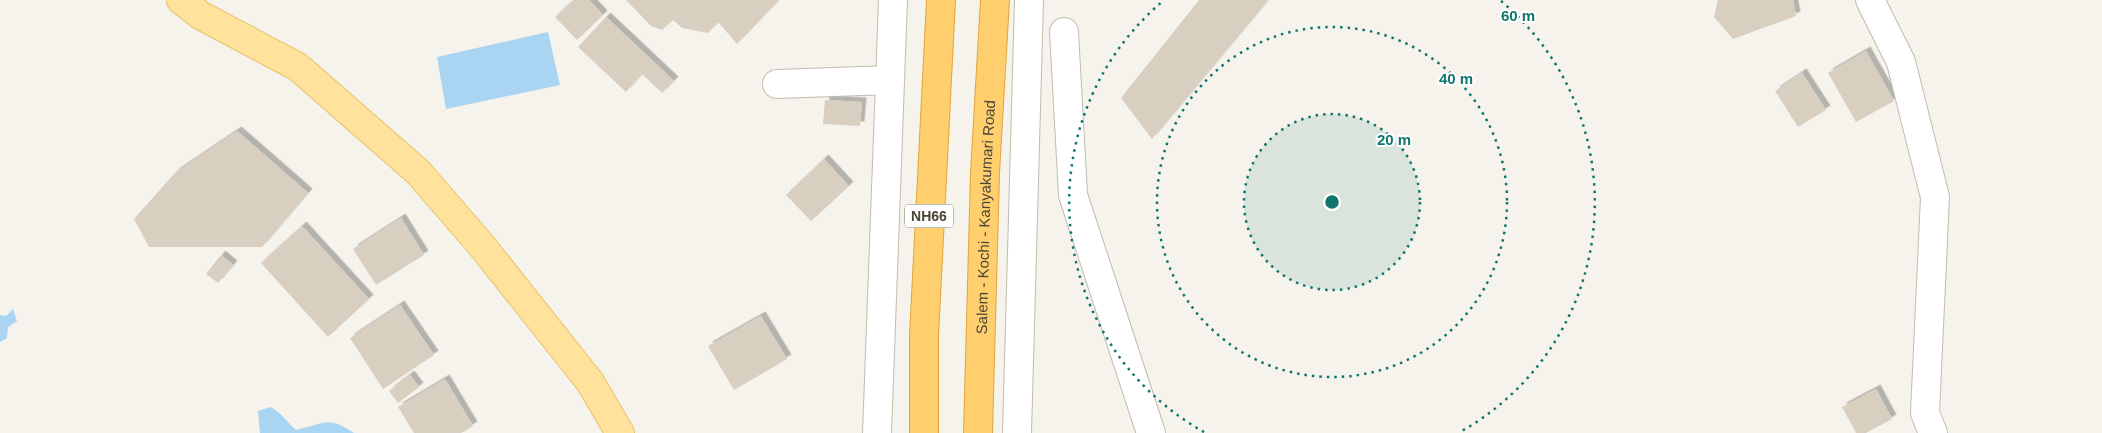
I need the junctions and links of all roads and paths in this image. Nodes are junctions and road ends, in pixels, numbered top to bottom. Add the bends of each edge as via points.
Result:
1 (181, 0) edge
2 (893, 0) edge
3 (941, 0) edge
4 (995, 0) edge
5 (1029, 0) edge
6 (1870, 0) edge
7 (1064, 32) dead end
8 (890, 80) junction
9 (777, 84) dead end
10 (620, 433) edge
11 (877, 433) edge
12 (924, 433) edge
13 (978, 433) edge
14 (1018, 433) edge
15 (1151, 433) edge
16 (1933, 433) edge

1 - 10 main road via 200,15 298,67 418,172 482,246 590,382
2 - 8 street
3 - 12 highway, NH66 via 924,336
4 - 13 highway, Salem - Kochi - Kanyakumari Road via 983,241
5 - 14 street
6 - 16 street via 1901,62 1935,197 1925,413
7 - 15 street via 1073,195
8 - 9 street
8 - 11 street

